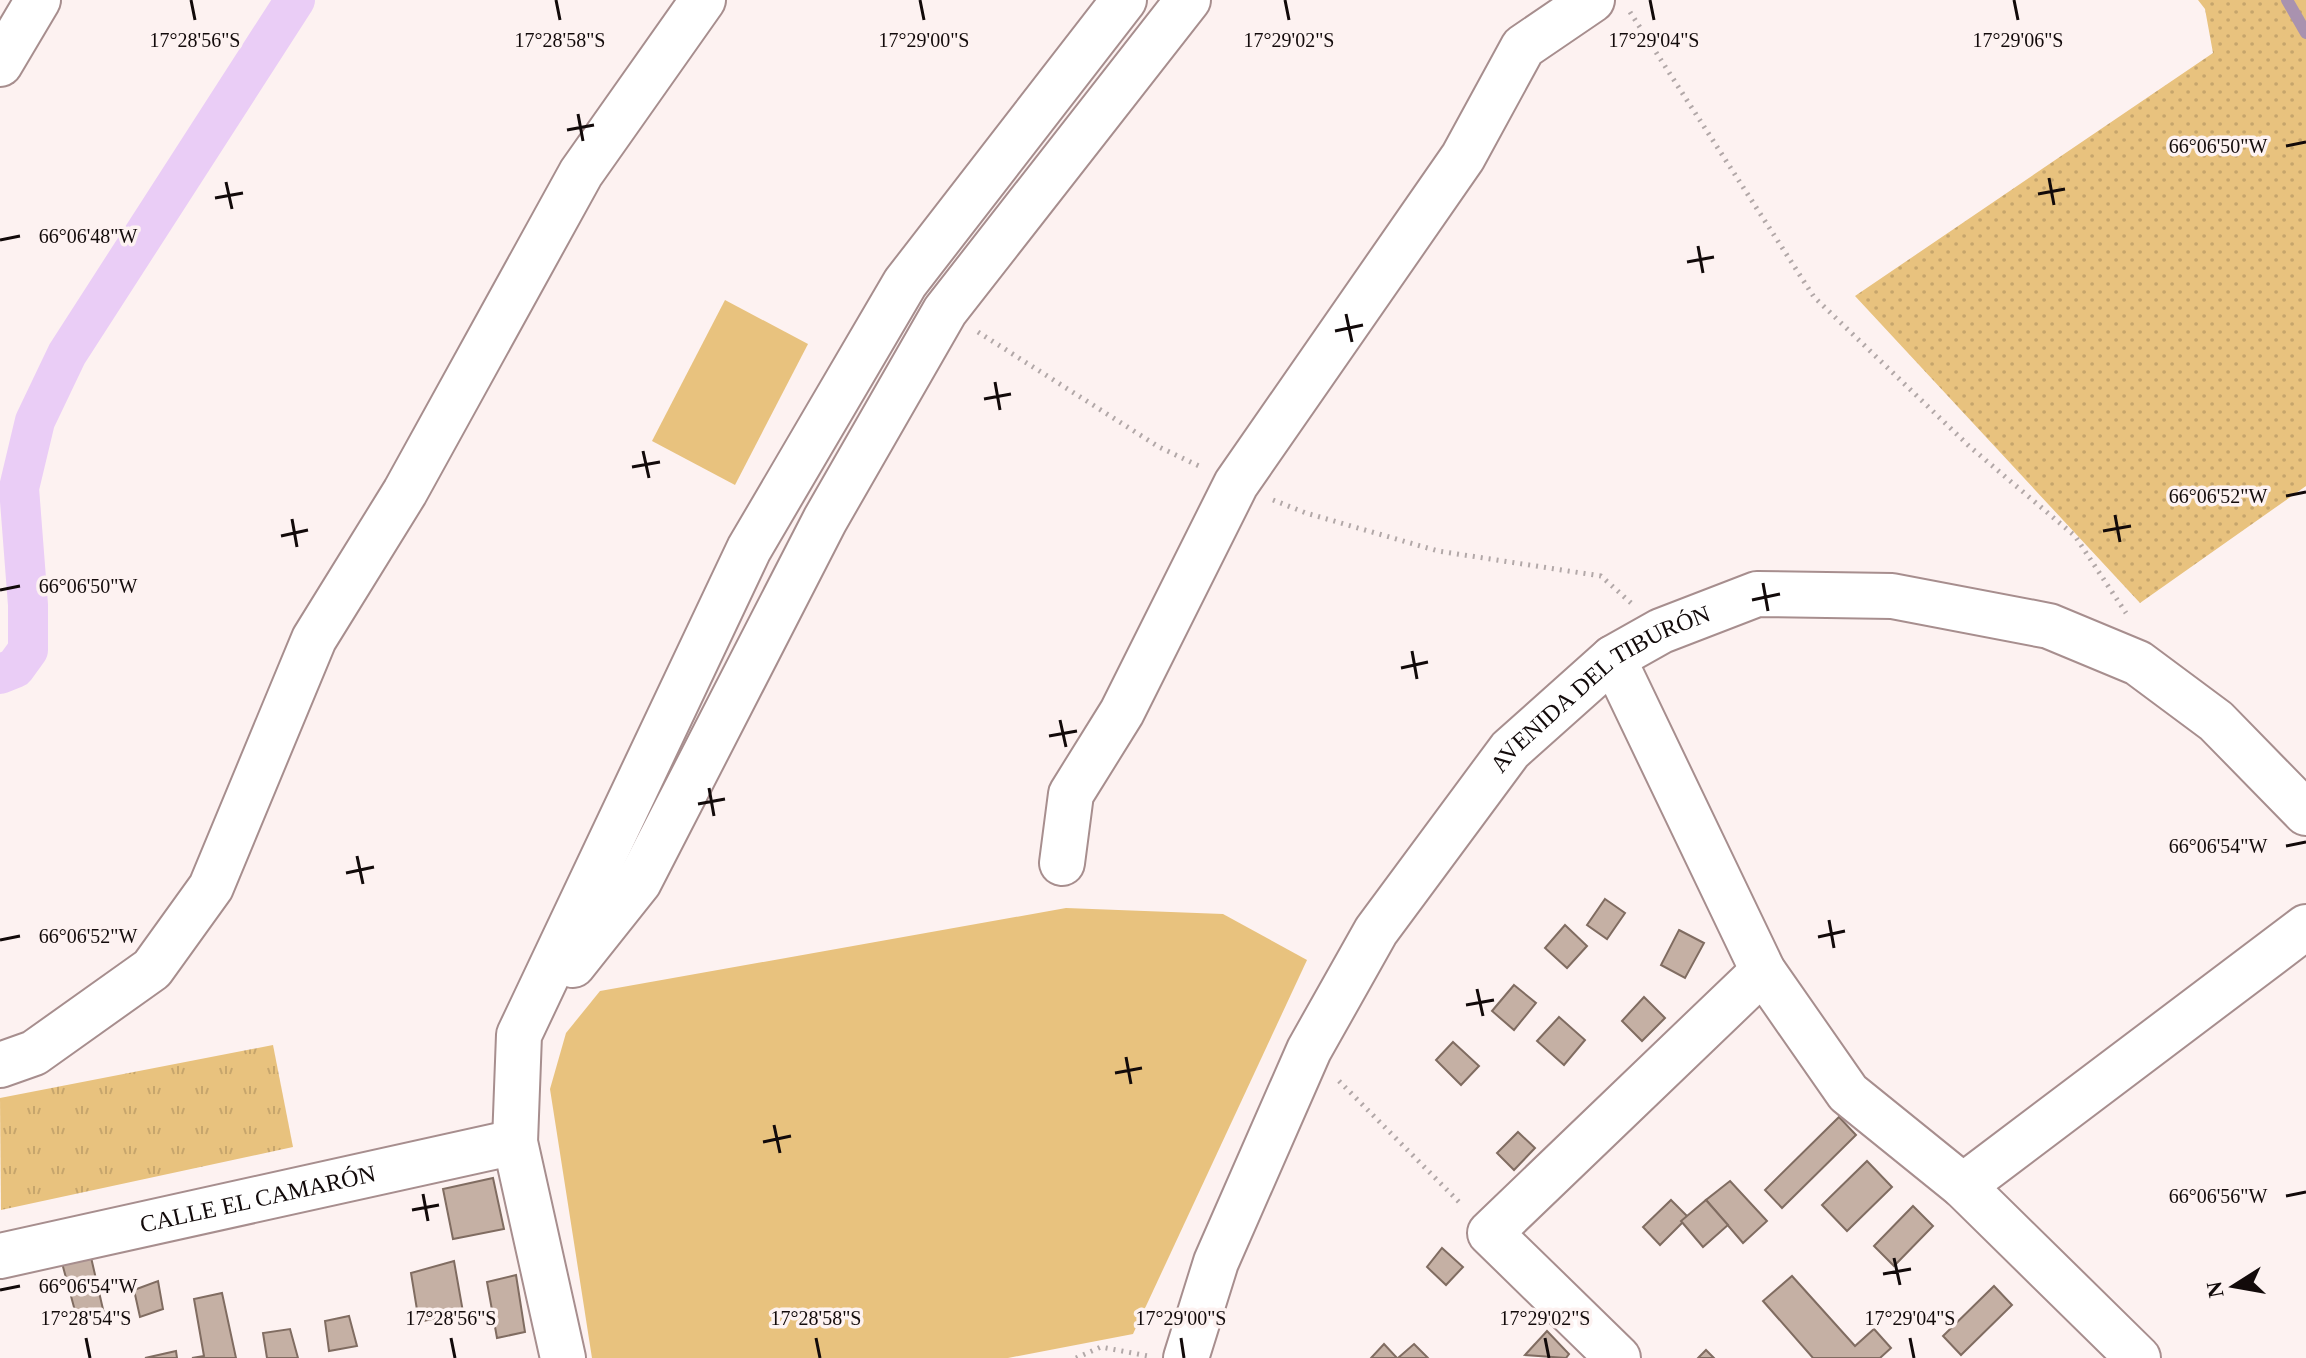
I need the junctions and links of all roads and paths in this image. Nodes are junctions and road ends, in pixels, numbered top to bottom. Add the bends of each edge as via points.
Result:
1 (38, 0) edge
2 (703, 0) edge
3 (1124, 0) edge
4 (1188, 0) edge
5 (1592, 0) edge
6 (1622, 0) edge
7 (0, 64) edge
8 (945, 311) junction
9 (1236, 484) junction
10 (1661, 631) junction
11 (1613, 658) junction
12 (2138, 663) junction
13 (2306, 813) edge
14 (1062, 863) dead end
15 (2306, 927) edge
16 (1763, 971) junction
17 (522, 1030) junction
18 (1309, 1050) junction
19 (0, 1065) edge
20 (515, 1142) junction
21 (1963, 1186) junction
22 (1490, 1233) junction
23 (0, 1256) edge
24 (563, 1358) edge
25 (1076, 1358) edge
26 (1157, 1358) edge
27 (1186, 1358) edge
28 (1618, 1358) edge
29 (2138, 1358) edge

1 - 7 street
2 - 19 street via 581,173 405,492 314,639 211,887 152,969 34,1053
3 - 17 street via 905,283 749,549
4 - 8 street
5 - 9 street via 1523,47 1463,157
6 - 12 path via 1814,297 1969,446 2075,536 2133,625
8 - 9 path via 1159,447
8 - 17 street via 825,520 639,882
9 - 10 path via 1306,513 1438,551 1601,576
9 - 14 street via 1122,712 1071,794
10 - 11 street, AVENIDA DEL TIBURÓN
10 - 12 street, AVENIDA DEL TIBURÓN via 1757,594 1892,596 2049,626
11 - 16 street
11 - 18 street, AVENIDA DEL TIBURÓN via 1510,750 1376,931
12 - 13 street, AVENIDA DEL TIBURÓN via 2216,721
15 - 21 street
16 - 21 street via 1848,1093
16 - 22 street
17 - 20 street
18 - 22 path
18 - 27 street, AVENIDA DEL TIBURÓN via 1216,1262
20 - 23 street, CALLE EL CAMARÓN
20 - 24 street
21 - 29 street
22 - 28 street
25 - 26 path via 1101,1347

